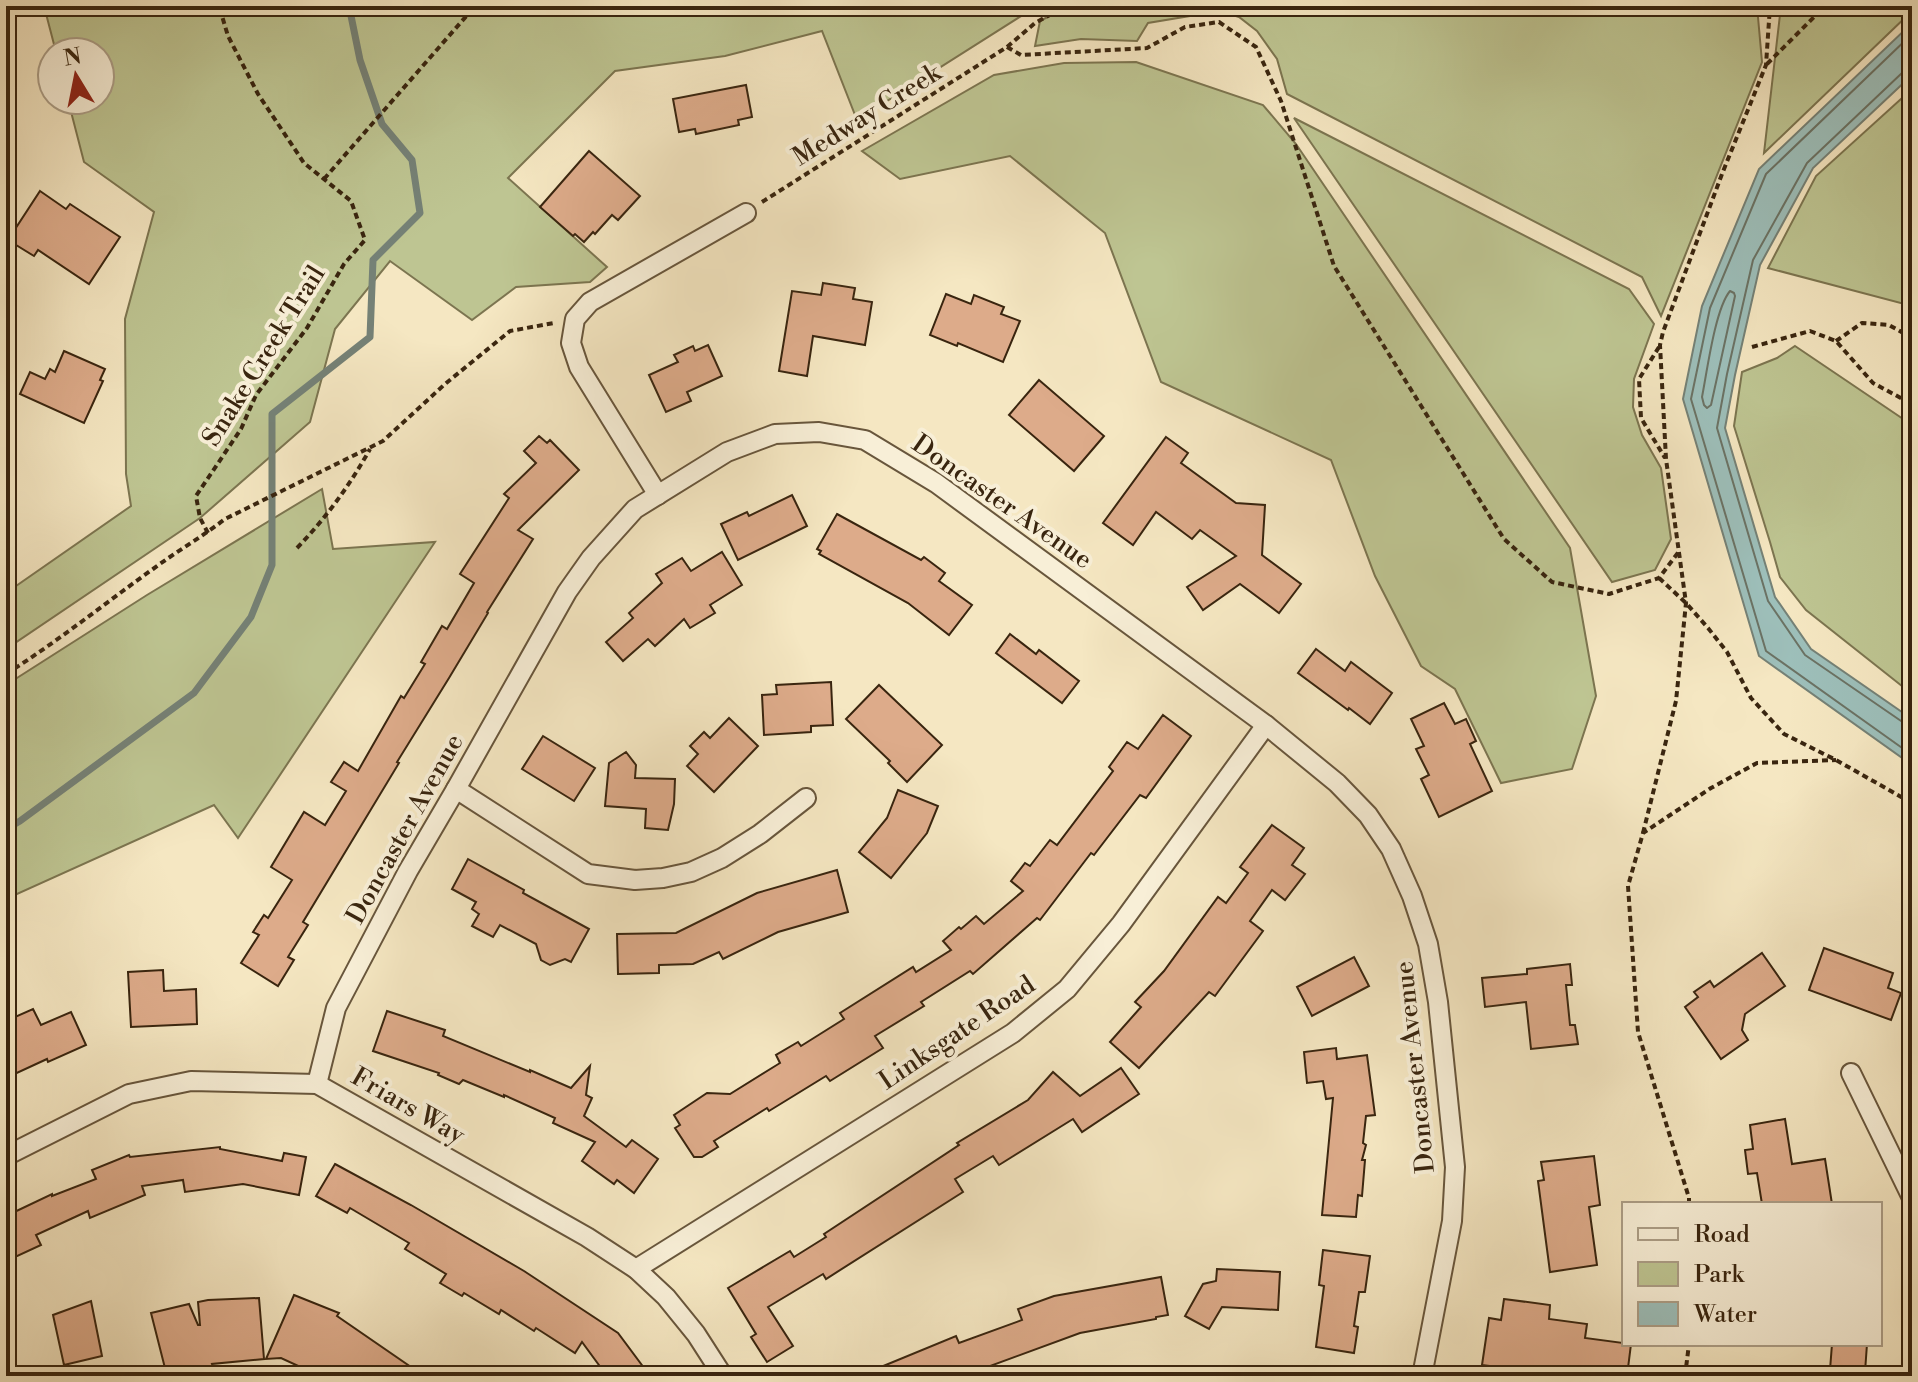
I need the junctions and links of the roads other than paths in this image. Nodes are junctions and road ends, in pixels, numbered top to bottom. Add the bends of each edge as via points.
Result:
1 (746, 213) road end
2 (658, 495) junction
3 (1266, 725) junction
4 (456, 789) junction
5 (806, 798) dead end
6 (1851, 1073) dead end
7 (317, 1084) junction
8 (6, 1156) edge
9 (1912, 1198) edge
10 (636, 1269) junction
11 (723, 1376) edge
12 (1422, 1376) edge

1 - 2 street via 590,302 575,319 571,343 579,367
2 - 3 street, Doncaster Avenue via 727,452 775,434 819,432 865,440 936,483
2 - 4 street, Doncaster Avenue via 635,509 567,592
3 - 10 street, Linksgate Road via 1067,989 1013,1033
3 - 12 street, Doncaster Avenue via 1368,815 1391,849 1428,944 1455,1167 1452,1221
4 - 5 street via 588,874 635,880 691,872 722,858
4 - 7 street, Doncaster Avenue via 336,1008
6 - 9 street
7 - 8 street, Friars Way via 191,1081 129,1094
7 - 10 street, Friars Way
10 - 11 street, Friars Way via 666,1297

